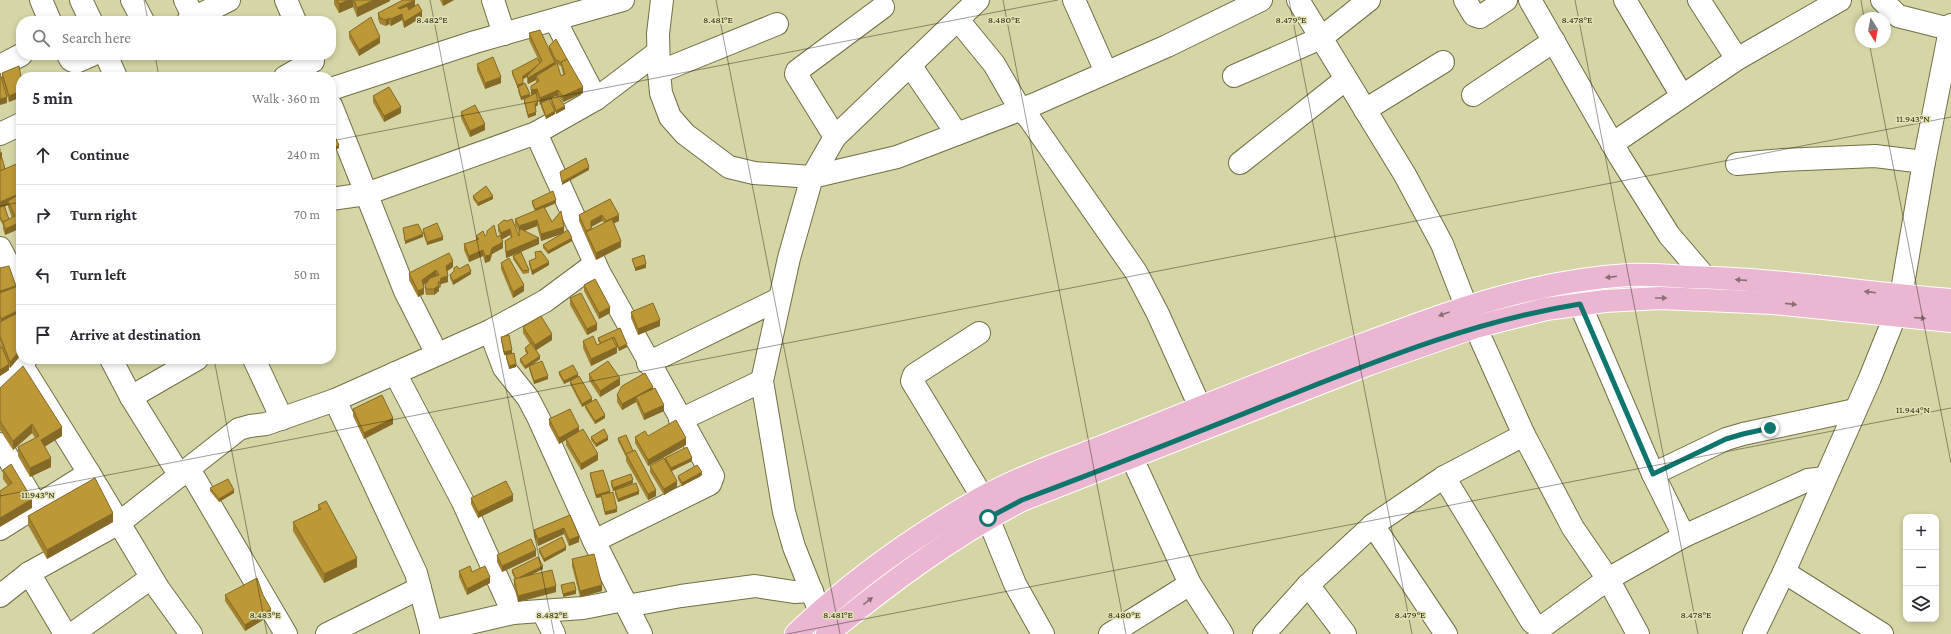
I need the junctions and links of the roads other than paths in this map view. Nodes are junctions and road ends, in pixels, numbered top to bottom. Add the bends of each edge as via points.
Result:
1 (41, 0) edge
2 (81, 0) edge
3 (132, 0) edge
4 (229, 0) edge
5 (286, 0) edge
6 (493, 0) edge
7 (623, 0) edge
8 (978, 0) edge
9 (1074, 0) edge
10 (1262, 0) edge
11 (1298, 0) edge
12 (1369, 0) edge
13 (1465, 0) edge
14 (1506, 0) edge
15 (1530, 0) edge
16 (1625, 0) edge
17 (1699, 0) edge
18 (1840, 0) edge
19 (1882, 0) edge
20 (667, 3) edge
21 (883, 7) dead end
22 (189, 13) edge
23 (48, 16) edge
24 (88, 16) edge
25 (140, 16) edge
26 (293, 16) edge
27 (555, 20) junction
28 (958, 20) junction
29 (777, 24) dead end
30 (1951, 27) edge
31 (504, 34) junction
32 (1322, 38) junction
33 (1554, 41) junction
34 (16, 58) edge
35 (71, 60) edge
36 (1738, 60) junction
37 (109, 61) edge
38 (658, 62) junction
39 (1443, 62) dead end
40 (314, 64) edge
41 (910, 65) junction
42 (0, 66) edge
43 (296, 72) edge
44 (1106, 72) junction
45 (1946, 72) edge
46 (1234, 76) dead end
47 (1346, 79) junction
48 (336, 87) edge
49 (1473, 95) dead end
50 (1682, 96) junction
51 (596, 99) junction
52 (1020, 108) junction
53 (1365, 110) junction
54 (336, 118) edge
55 (536, 133) junction
56 (957, 134) junction
57 (835, 137) junction
58 (1612, 144) junction
59 (1924, 162) junction
60 (1240, 163) dead end
61 (1737, 164) dead end
62 (812, 177) junction
63 (366, 194) junction
64 (336, 198) edge
65 (0, 248) edge
66 (595, 264) junction
67 (1705, 277) junction
68 (16, 279) edge
69 (779, 299) junction
70 (1951, 300) edge
71 (1580, 304) junction
72 (1466, 306) junction
73 (1898, 306) junction
74 (1951, 321) edge
75 (1475, 327) junction
76 (490, 330) junction
77 (979, 333) dead end
78 (437, 354) junction
79 (648, 363) junction
80 (21, 364) edge
81 (24, 364) edge
82 (114, 364) edge
83 (188, 364) edge
84 (256, 364) edge
85 (395, 373) junction
86 (762, 381) junction
87 (0, 385) edge
88 (131, 397) junction
89 (335, 400) junction
90 (1200, 407) junction
91 (1855, 410) junction
92 (282, 419) junction
93 (680, 420) junction
94 (1524, 435) junction
95 (0, 444) edge
96 (1132, 458) junction
97 (184, 472) junction
98 (89, 473) junction
99 (1653, 474) junction
100 (1444, 477) junction
101 (1825, 478) junction
102 (982, 498) junction
103 (37, 507) junction
104 (988, 518) junction
105 (119, 523) junction
106 (1373, 525) junction
107 (0, 529) edge
108 (1684, 536) junction
109 (594, 541) junction
110 (1784, 572) junction
111 (29, 573) junction
112 (151, 578) junction
113 (1608, 579) junction
114 (1190, 584) junction
115 (1308, 586) junction
116 (420, 588) junction
117 (812, 591) junction
118 (0, 596) edge
119 (625, 603) junction
120 (543, 612) junction
121 (820, 612) junction
122 (513, 613) junction
123 (471, 629) edge
124 (432, 633) edge
125 (1751, 633) edge
126 (191, 634) edge
127 (286, 634) edge
128 (327, 634) edge
129 (554, 634) edge
130 (641, 634) edge
131 (796, 634) edge
132 (826, 634) edge
133 (1043, 634) edge
134 (1110, 634) edge
135 (1222, 634) edge
136 (1264, 634) edge
137 (1345, 634) edge
138 (1446, 634) edge
139 (1638, 634) edge
140 (1882, 634) edge

1 - 23 street
2 - 24 street
3 - 25 street
4 - 22 street
5 - 26 street
6 - 31 street
7 - 27 street
8 - 28 street
9 - 44 street
10 - 44 street
11 - 32 street
12 - 32 street
13 - 14 street via 1474,15 1480,17
15 - 33 street
16 - 50 street
17 - 36 street
18 - 36 street
19 - 30 street via 1898,16
20 - 38 street via 658,34
21 - 57 street via 796,74
27 - 31 street
27 - 51 street
28 - 41 street
28 - 52 street via 994,64
29 - 38 street
30 - 45 street
31 - 48 street
32 - 46 street
32 - 47 street
33 - 49 street
33 - 58 street
34 - 42 street
35 - 37 street
36 - 50 street
38 - 51 street
38 - 62 street via 661,93 670,117 685,134 730,167 754,173
39 - 53 street
40 - 43 street
41 - 56 street
41 - 57 street
44 - 52 street via 1035,104
45 - 59 street
47 - 53 street
47 - 60 street
50 - 58 street
51 - 55 street
52 - 56 street
52 - 90 street via 1136,272
53 - 72 street via 1405,175 1442,244
54 - 63 street
55 - 63 street
55 - 66 street
56 - 62 street via 898,157
57 - 62 street
58 - 67 street via 1669,235
59 - 61 street via 1875,156
59 - 73 street
62 - 69 street
63 - 64 street
63 - 78 street via 405,291
65 - 68 street
66 - 76 street via 545,301
66 - 79 street
67 -> 72 main road via 1629,275 1547,285
73 -> 67 main road via 1808,285
69 - 79 street
69 - 86 street
70 - 73 main road
71 -> 73 main road via 1605,300 1660,298
71 - 75 main road
71 - 99 street
72 - 75 street
72 -> 90 main road
73 -> 74 main road
73 - 91 street
75 - 94 street
75 - 96 main road via 1369,364
76 - 78 street
76 - 109 street via 504,368 528,398 539,419
77 - 102 street via 914,375 912,381
78 - 85 street
79 - 93 street
80 - 87 street
81 - 98 street
82 - 88 street
83 - 88 street
84 - 92 street
85 - 89 street
85 - 122 street via 463,502
86 - 93 street
86 - 117 street via 784,512 794,547
88 - 97 street
89 - 92 street
89 - 116 street via 416,573
90 - 102 main road via 1056,464
91 - 99 street via 1726,439
91 - 101 street
92 - 97 street via 239,429
93 - 109 street via 712,474 710,484
94 - 100 street
94 - 113 street via 1573,528
95 - 103 street
96 - 104 main road via 1022,500
96 - 114 street
97 - 105 street
97 - 127 street
98 - 103 street
98 - 105 street
99 - 108 street
100 - 106 street
100 - 113 street via 1532,622 1537,626 1542,627
101 - 108 street via 1808,480
101 - 110 street
102 - 121 main road via 902,547
103 - 107 street
132 -> 104 main road via 904,574
104 - 133 street via 1015,584
105 - 111 street
105 - 112 street
106 - 115 street
106 - 138 street
108 - 113 street
109 - 119 street
110 - 125 street
110 - 140 street
111 - 112 street via 64,632 68,634 75,632
111 - 118 street
112 - 126 street
113 - 139 street
114 - 134 street
114 - 135 street
115 - 136 street
115 - 137 street
116 - 124 street
116 - 128 street
117 - 119 street via 794,592 755,586
117 - 121 street
119 - 120 street
119 - 130 street
120 - 122 street
120 - 129 street
121 - 131 main road
122 - 123 street
123 - 124 street

